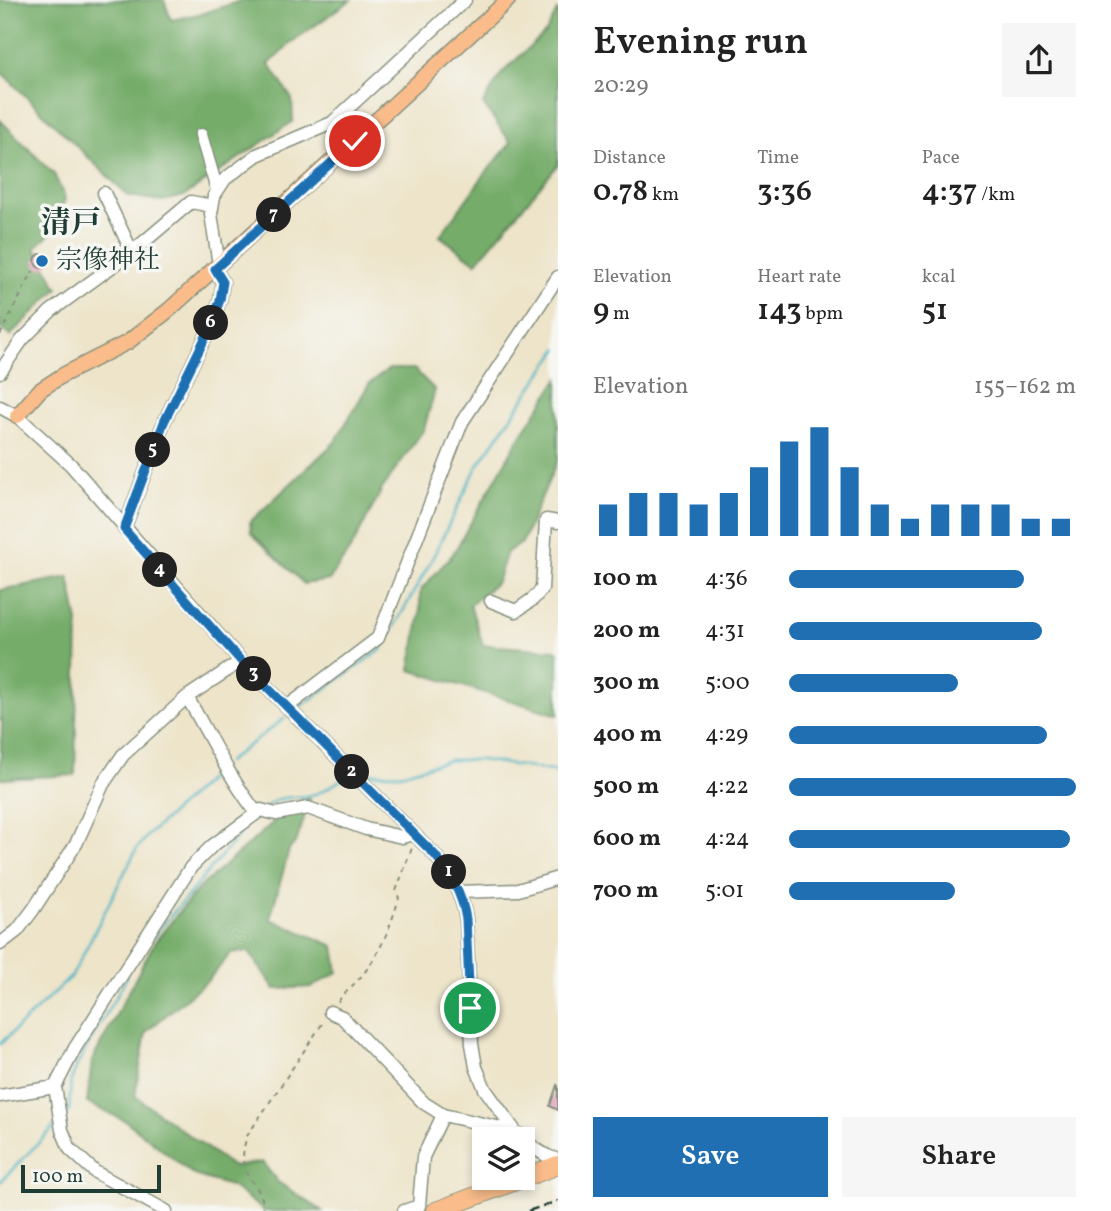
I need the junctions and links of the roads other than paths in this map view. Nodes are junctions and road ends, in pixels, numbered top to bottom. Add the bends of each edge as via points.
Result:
1 (465, 0) edge
2 (508, 0) edge
3 (201, 135) dead end
4 (217, 190) junction
5 (104, 193) dead end
6 (212, 206) junction
7 (131, 251) junction
8 (217, 267) junction
9 (558, 277) edge
10 (0, 372) edge
11 (0, 407) edge
12 (17, 416) junction
13 (558, 522) edge
14 (124, 529) junction
15 (491, 601) dead end
16 (241, 661) junction
17 (187, 697) junction
18 (290, 711) junction
19 (262, 811) junction
20 (414, 836) junction
21 (558, 878) edge
22 (459, 892) junction
23 (0, 944) edge
24 (330, 1012) road end
25 (55, 1087) junction
26 (0, 1096) edge
27 (443, 1115) junction
28 (497, 1127) edge
29 (512, 1127) edge
30 (535, 1149) edge
31 (558, 1160) edge
32 (558, 1166) edge
33 (166, 1211) edge
34 (406, 1211) edge
35 (436, 1211) edge

1 - 4 street via 332,123 257,155
2 - 8 main road
3 - 4 street
4 - 6 street
5 - 7 street
6 - 7 street via 191,202
6 - 8 street
7 - 10 street via 51,311 22,340
8 - 12 main road via 128,342 40,390
8 - 14 street via 223,282 220,300 164,422
9 - 18 street via 462,422 378,638
11 - 12 street
12 - 14 street via 71,466
13 - 15 street via 546,520 542,589 516,611
14 - 16 street
16 - 17 street
16 - 18 street
17 - 19 street via 226,769
17 - 23 street via 123,755 103,784 76,844 18,931
18 - 20 street
19 - 20 street via 276,814 307,808 366,829
19 - 25 street via 191,867
20 - 22 street via 435,855
21 - 22 street via 518,890
22 - 29 street via 466,919 476,1067 485,1089
24 - 27 street via 342,1017 424,1103
25 - 26 street
25 - 33 street via 70,1149 88,1166
27 - 28 street
27 - 34 street via 423,1157 419,1206
30 - 31 street
32 - 35 highway

